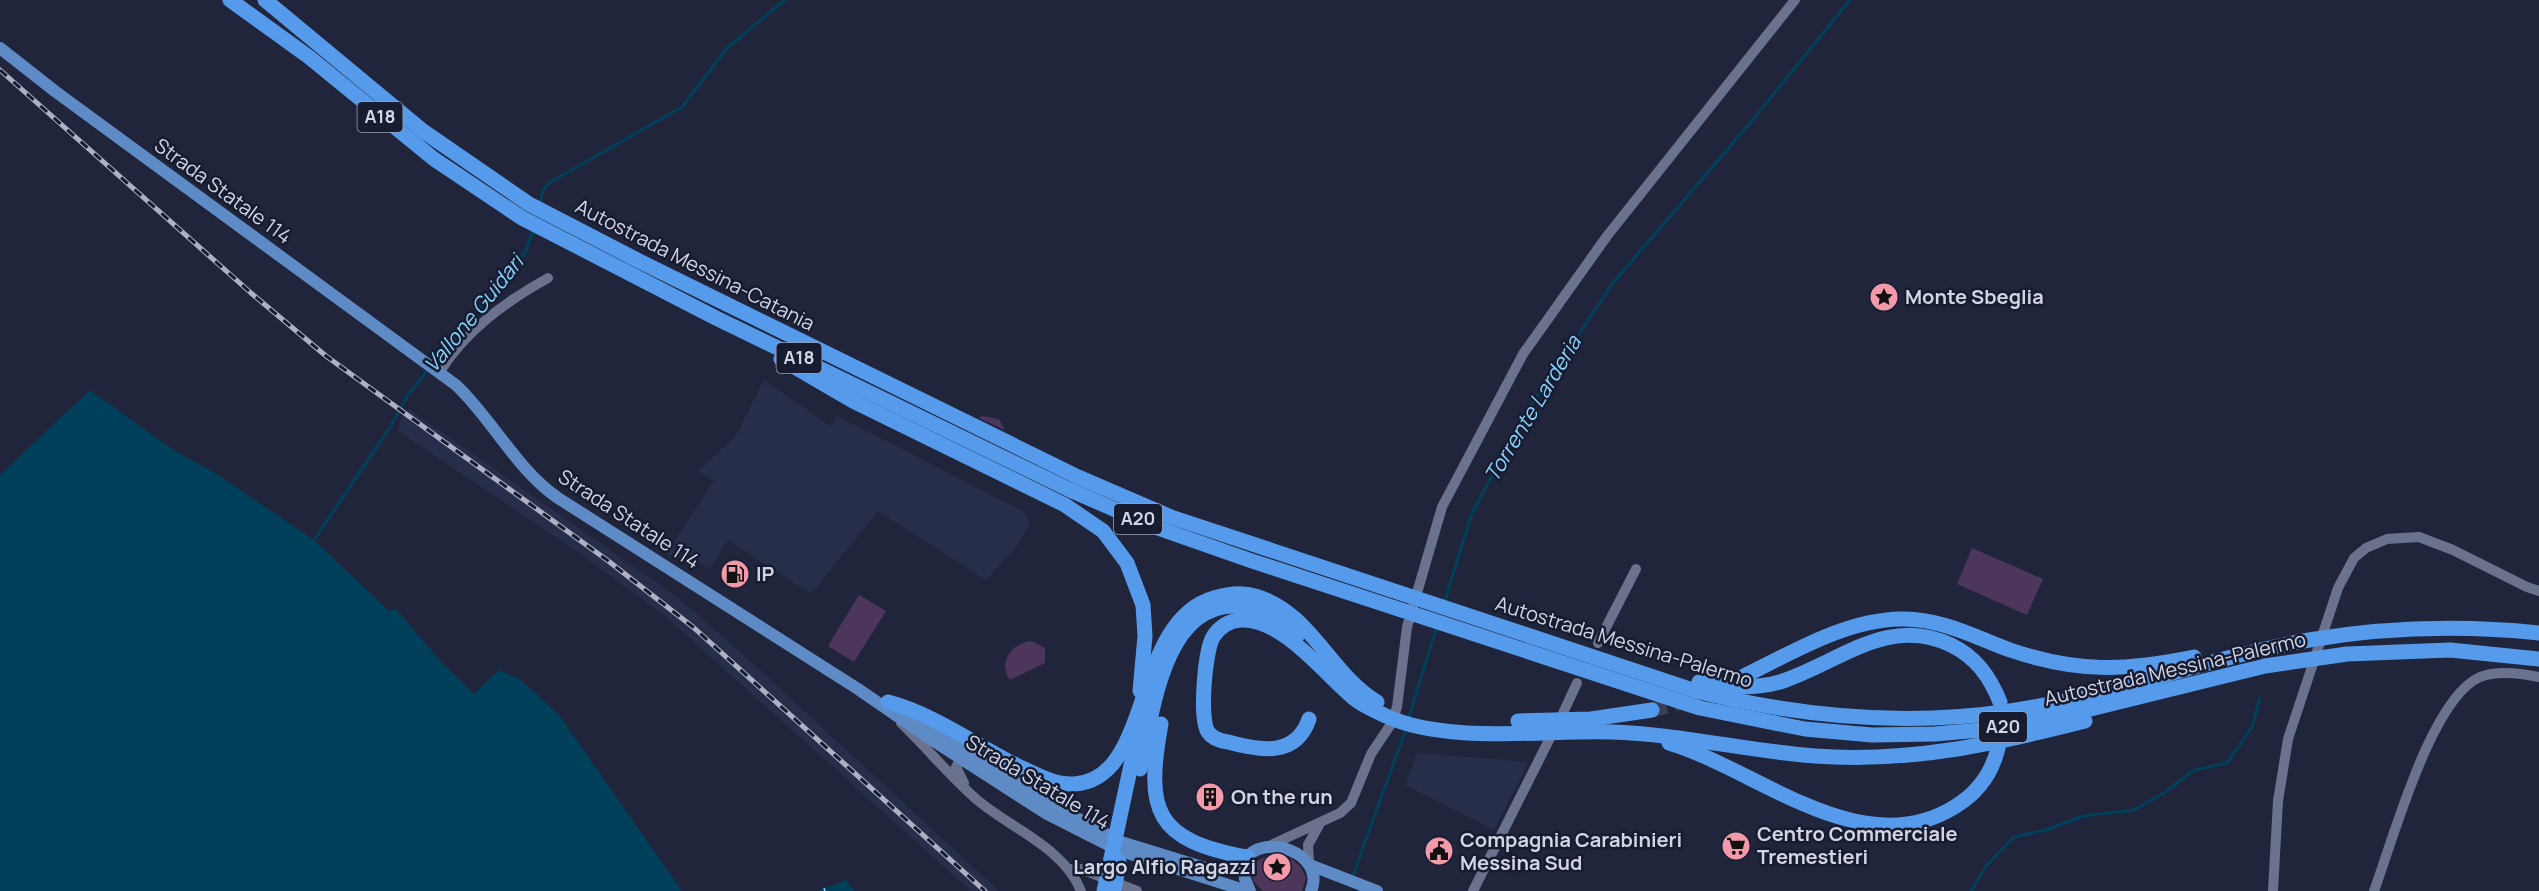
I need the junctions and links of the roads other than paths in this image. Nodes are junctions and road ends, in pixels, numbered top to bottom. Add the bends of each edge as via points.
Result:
1 (230, 0) edge
2 (266, 0) edge
3 (1795, 0) edge
4 (0, 48) edge
5 (526, 211) junction
6 (544, 221) junction
7 (548, 278) dead end
8 (716, 318) junction
9 (433, 368) junction
10 (885, 392) junction
11 (1636, 569) dead end
12 (2539, 591) edge
13 (1482, 625) junction
14 (1184, 631) junction
15 (2539, 633) edge
16 (1598, 643) dead end
17 (2283, 646) junction
18 (2539, 660) edge
19 (1328, 673) junction
20 (1744, 676) dead end
21 (2539, 676) edge
22 (2216, 678) junction
23 (1577, 683) dead end
24 (2000, 702) dead end
25 (887, 706) junction
26 (1652, 710) tunnel mouth
27 (1138, 711) junction
28 (1386, 711) junction
29 (942, 713) joint
30 (1563, 713) dead end
31 (1309, 719) dead end
32 (1430, 725) junction
33 (952, 731) junction
34 (1552, 734) dead end
35 (1640, 734) junction
36 (1998, 748) dead end
37 (957, 753) junction
38 (943, 768) junction
39 (1023, 768) junction
40 (974, 798) junction
41 (1125, 813) junction
42 (1319, 824) junction
43 (1267, 847) junction
44 (1245, 859) junction
45 (1310, 864) junction
46 (1069, 869) junction
47 (1374, 890) edge
48 (1473, 890) edge
49 (1081, 891) edge
50 (1104, 891) edge
51 (1114, 891) edge
52 (1137, 891) edge
53 (1249, 891) edge
54 (1311, 891) edge
55 (2273, 891) edge
56 (2374, 891) edge

1 - 5 highway, A18 via 309,57 420,149
2 - 5 highway, A18
3 - 42 street via 1607,236 1523,354 1442,507 1407,627 1399,698 1391,724 1371,754 1351,803
4 - 9 main road, Strada Statale 114
5 - 6 highway, A18
6 - 8 highway, Autostrada Messina-Catania / A18
6 - 10 highway, Autostrada Messina-Catania / A18
7 - 9 street via 510,301
8 - 10 highway, Autostrada Messina-Catania / A18
8 - 27 highway via 853,401 1065,505 1103,531 1128,564 1143,605 1145,636
9 - 25 main road, Strada Statale 114 via 469,398 548,491
10 - 13 highway, A20 via 1070,490 1155,527 1249,560
11 - 16 street
12 - 55 street via 2433,541 2405,536 2387,539 2359,553 2348,565 2298,706 2281,770
13 - 17 highway, Autostrada Messina-Palermo / A20 via 1743,703 1831,717 1873,719 1933,719 2013,711
13 - 22 highway, Autostrada Messina-Palermo / A20 via 1608,680 1700,708 1772,724 1862,734 1935,734 2014,725
13 - 24 highway via 1529,626 1684,678 1740,687 1784,680 1874,640 1921,635 1950,644 1973,660 1987,675
14 - 19 highway via 1210,610 1228,606 1254,609 1292,631
14 - 41 highway via 1162,677
14 - 44 highway via 1170,671 1156,751 1156,802 1168,825 1182,837 1207,849
15 - 17 highway, Autostrada Messina-Palermo / A20 via 2456,627 2399,629
17 - 20 highway via 2246,644 2166,663 2108,670 2043,659 1935,623 1892,620 1836,633
18 - 22 highway, Autostrada Messina-Palermo / A20 via 2471,651 2385,651 2305,659
19 - 28 highway via 1355,699
19 - 31 highway via 1273,630 1254,621 1237,620 1222,627 1212,639 1203,717 1208,733 1218,739 1263,748 1296,742
21 - 56 street via 2484,676 2467,685 2451,701 2431,736
22 - 35 highway via 2169,700 2015,739 1925,755 1810,755
23 - 30 street
25 - 33 highway via 916,711
25 - 37 main road, Strada Statale 114
25 - 38 street
26 - 32 highway via 1591,719
27 - 28 highway via 1172,629 1201,602 1236,594 1254,596 1285,611 1305,627 1356,686
27 - 39 highway via 1119,754 1094,779 1075,784 1057,782
27 - 41 highway
28 - 32 highway
29 - 33 street
29 - 39 highway
32 - 35 highway via 1460,732
33 - 37 street
33 - 39 highway
34 - 48 street
35 - 36 highway via 1705,755 1817,809 1880,825 1923,821 1960,804 1981,784
37 - 38 street
37 - 40 street via 956,771
37 - 44 main road, Strada Statale 114 via 1134,847 1212,870 1228,869
37 - 53 main road, Strada Statale 114 via 1047,814 1103,843
38 - 40 street
40 - 46 street
41 - 50 highway
41 - 51 highway
42 - 43 street
42 - 45 street via 1308,845
43 - 44 main road, Strada Statale 114
43 - 45 main road via 1290,850
44 - 53 main road
45 - 47 main road
45 - 54 main road via 1314,874
46 - 49 street
46 - 52 street via 1081,869

